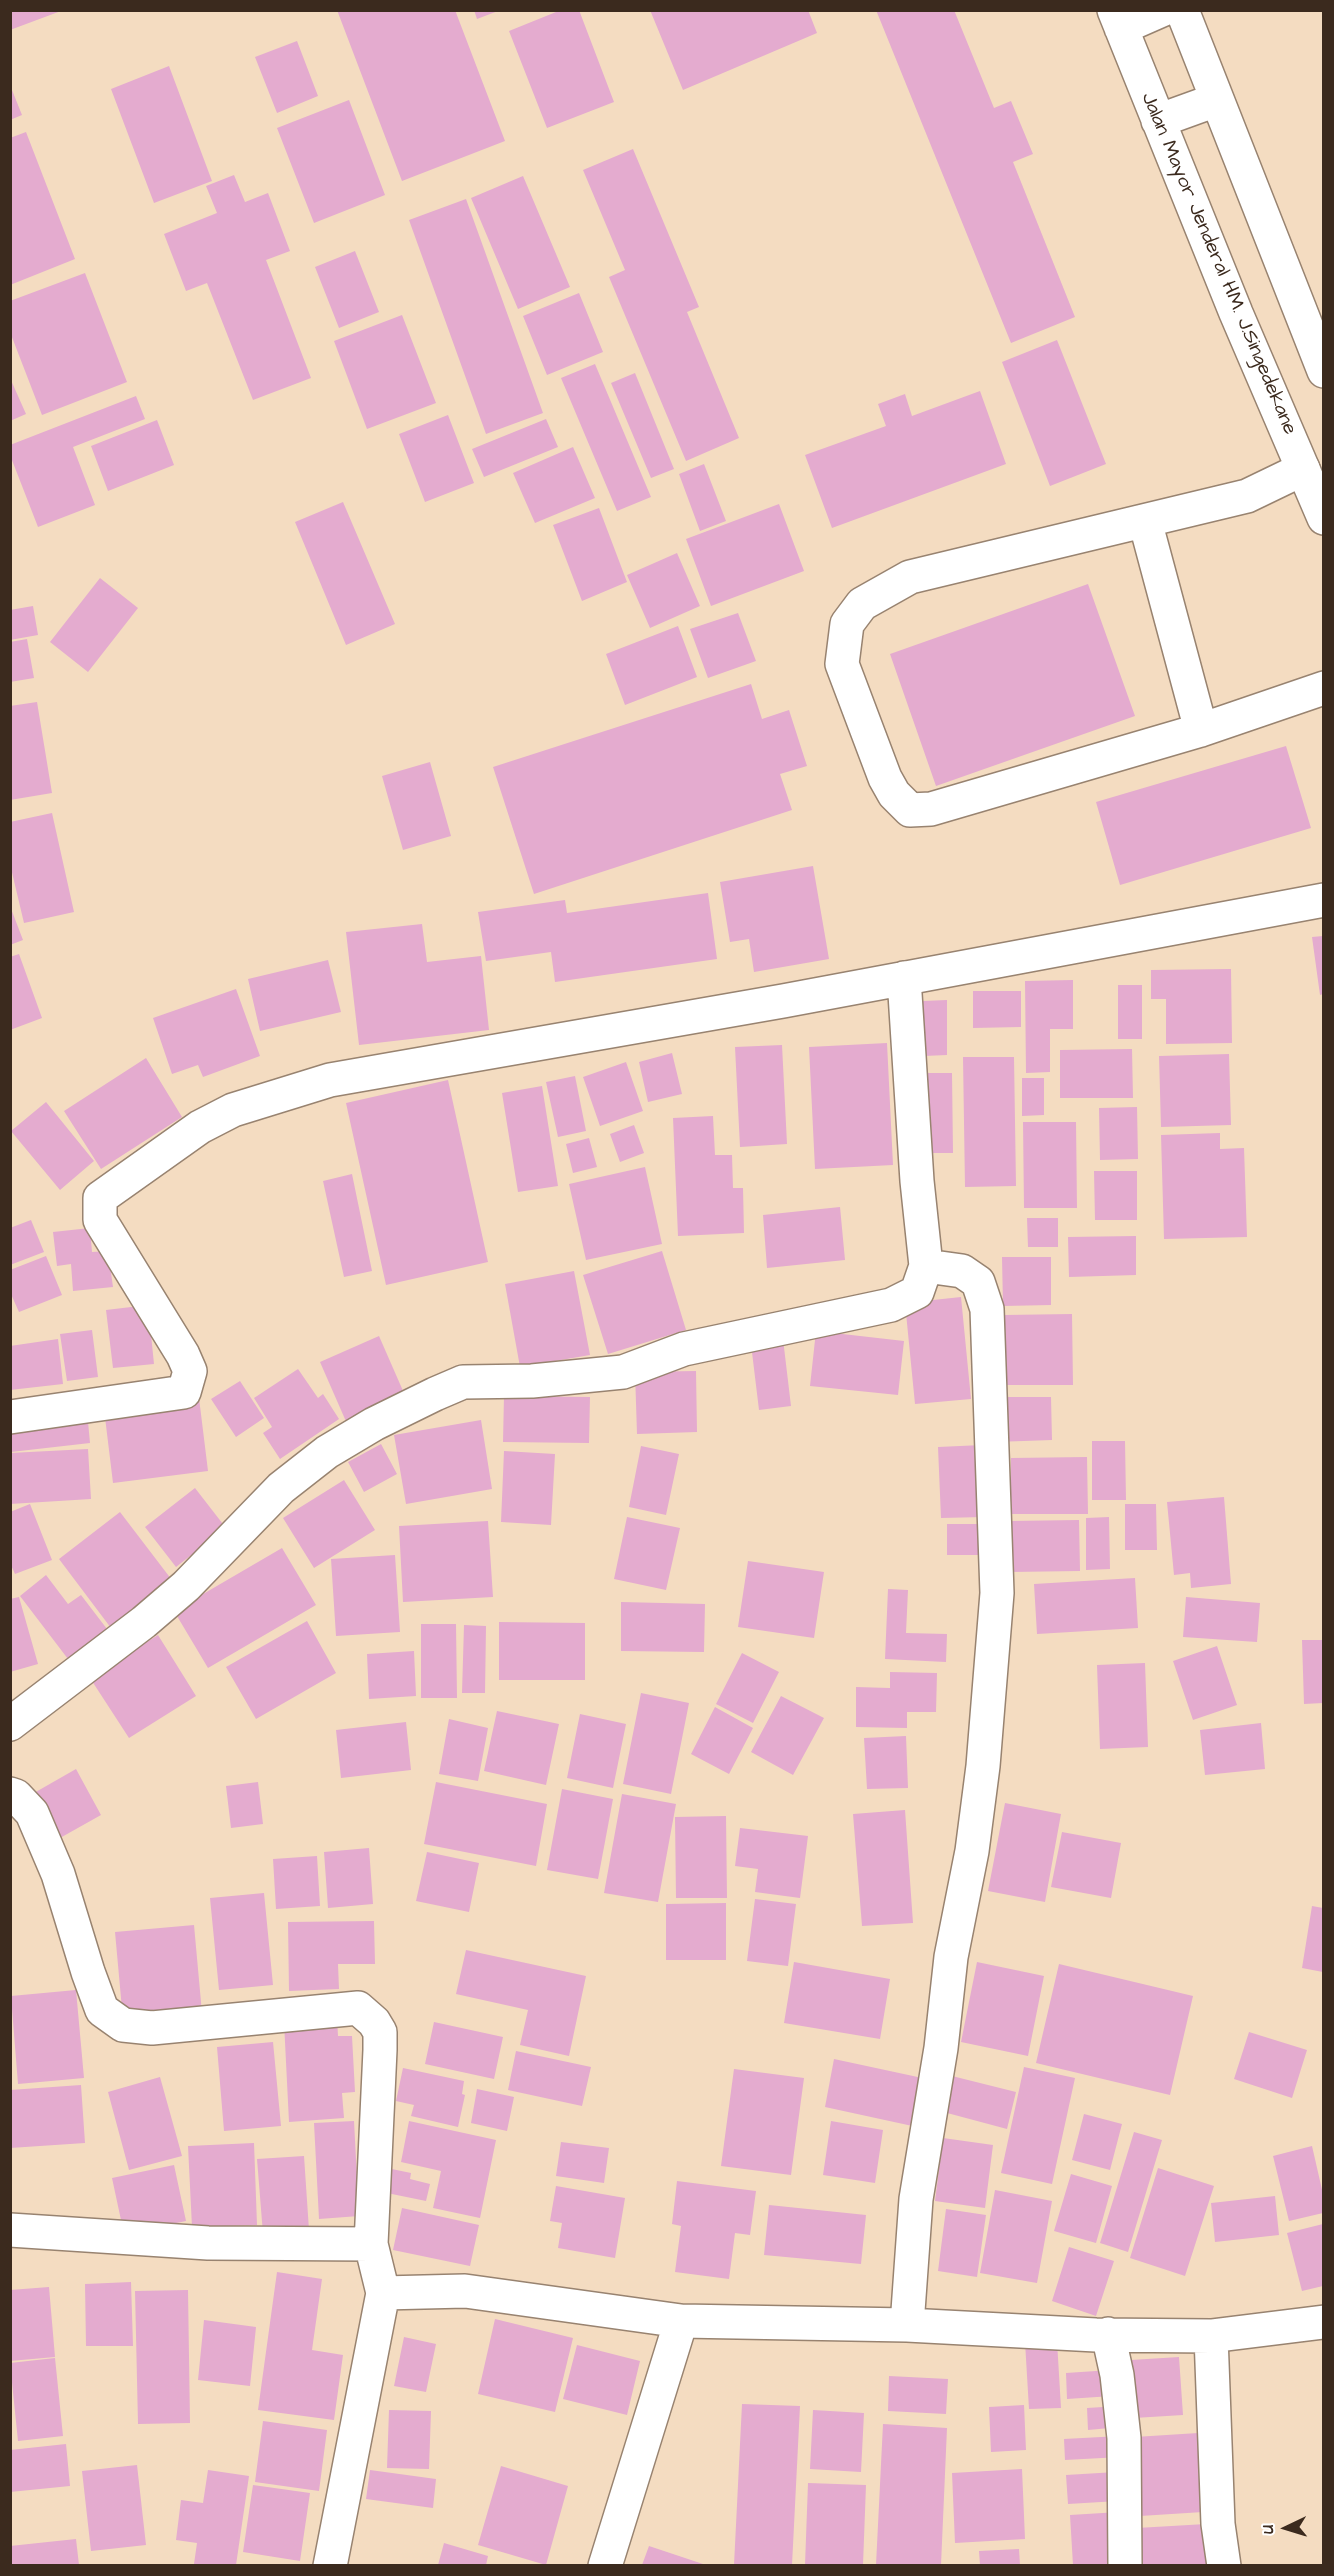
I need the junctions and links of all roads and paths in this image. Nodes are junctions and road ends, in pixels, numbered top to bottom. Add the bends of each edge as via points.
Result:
1 (1162, 10) edge
2 (1182, 10) edge
3 (1118, 19) edge
4 (1216, 100) junction
5 (1158, 121) junction
6 (1323, 371) edge
7 (1303, 469) junction
8 (1323, 518) edge
9 (1145, 521) junction
10 (1323, 688) edge
11 (1201, 730) junction
12 (1323, 900) edge
13 (904, 978) junction
14 (926, 1266) junction
15 (10, 1417) edge
16 (10, 1724) edge
17 (10, 1794) edge
18 (10, 2230) edge
19 (371, 2244) junction
20 (383, 2293) junction
21 (681, 2321) junction
22 (1323, 2322) edge
23 (907, 2325) junction
24 (1108, 2334) junction
25 (1211, 2336) junction
26 (330, 2565) edge
27 (605, 2565) edge
28 (1125, 2565) edge
29 (1224, 2565) edge

1 - 3 street
2 - 4 street
3 - 5 street, Jalan Mayor Jenderal HM. J.Singedekane
4 - 5 street
4 - 6 street
5 - 7 street, Jalan Mayor Jenderal HM. J.Singedekane
7 - 8 street, Jalan Mayor Jenderal HM. J.Singedekane
7 - 9 street via 1247,496
9 - 11 street
9 - 11 street via 910,577 862,603 848,624 842,664 885,778 910,810 931,809
10 - 11 street
12 - 13 street
13 - 14 street
13 - 15 street via 330,1080 233,1110 200,1127 99,1198 100,1220 183,1355 190,1371 184,1392
14 - 16 street via 917,1292 891,1305 684,1349 624,1372 532,1381 463,1382 374,1424 327,1452 280,1488 186,1586
14 - 23 street via 962,1272 978,1282 985,1301 997,1593 983,1766 916,2199
17 - 19 street via 32,1813 58,1874 102,2010 123,2025 152,2028 358,2008 374,2022 380,2032 380,2050
18 - 19 street via 208,2243
19 - 20 street
20 - 21 street via 465,2291
20 - 26 street
21 - 23 street
21 - 27 street
22 - 25 street
23 - 24 street
24 - 25 street
24 - 28 street via 1124,2438
25 - 29 street via 1218,2523

